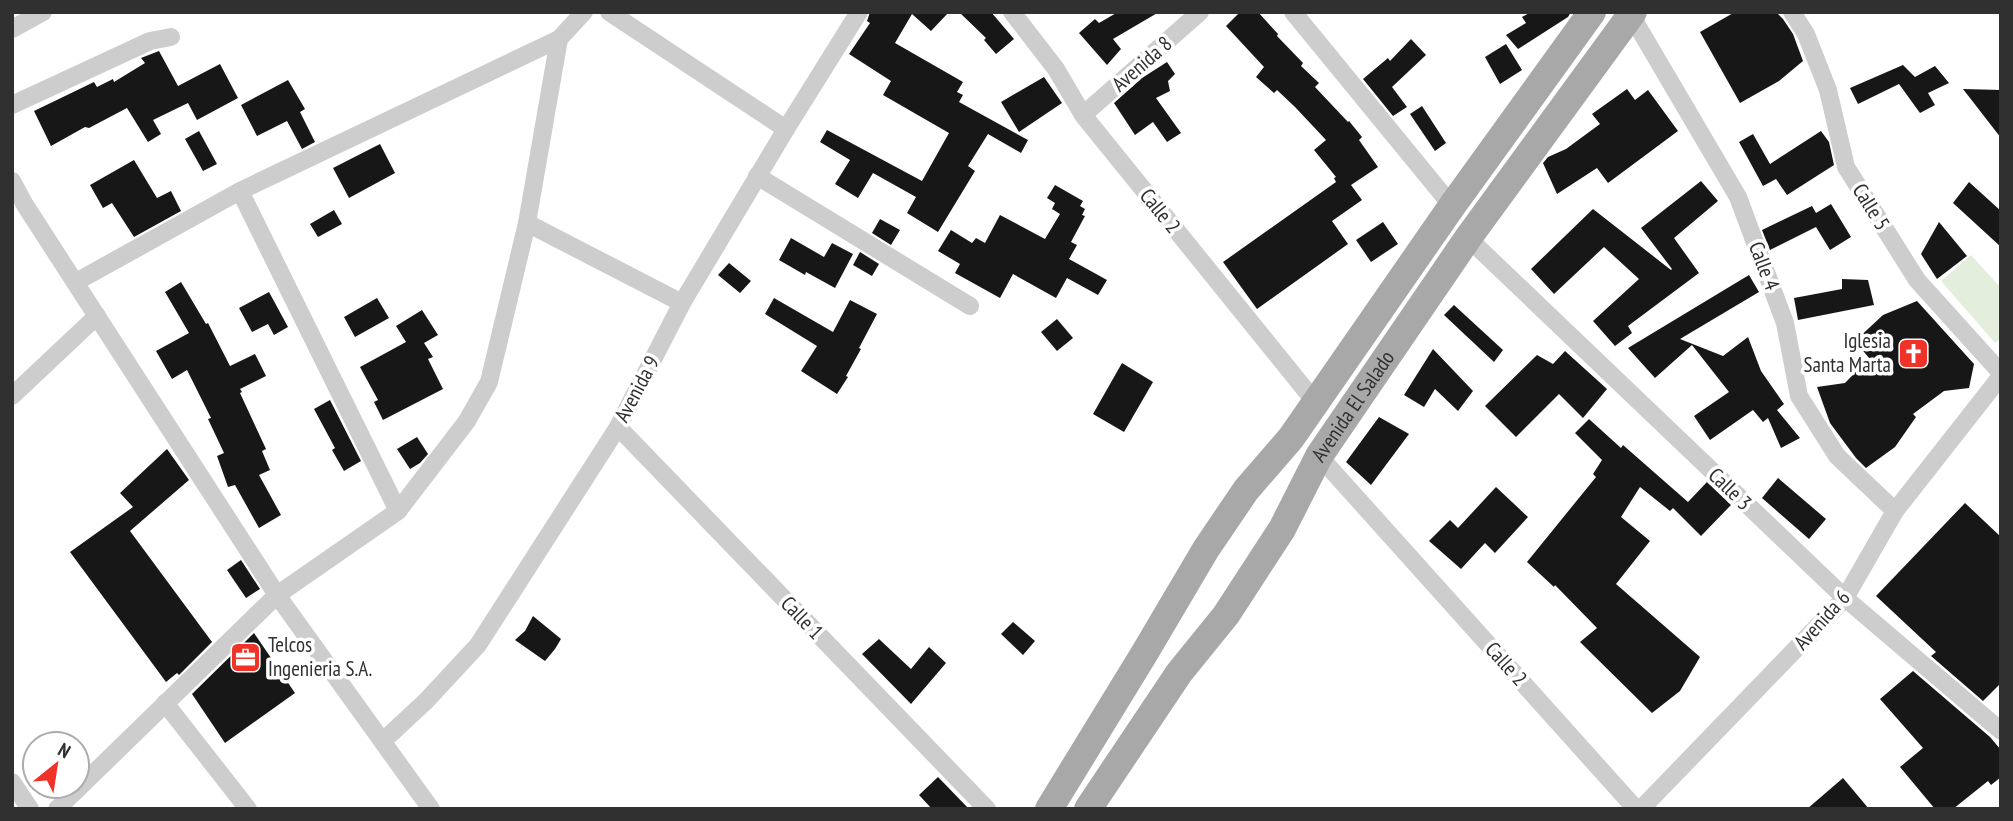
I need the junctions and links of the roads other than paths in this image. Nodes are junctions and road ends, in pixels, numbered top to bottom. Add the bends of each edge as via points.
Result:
1 (43, 12) edge
2 (584, 12) edge
3 (609, 12) edge
4 (859, 12) edge
5 (1012, 12) edge
6 (1200, 12) edge
7 (1293, 12) edge
8 (1592, 12) edge
9 (1792, 12) edge
10 (1632, 13) edge
11 (12, 29) edge
12 (171, 37) dead end
13 (559, 39) junction
14 (12, 105) edge
15 (1083, 115) junction
16 (786, 130) junction
17 (757, 176) junction
18 (12, 181) edge
19 (240, 191) junction
20 (1452, 206) junction
21 (527, 223) junction
22 (1468, 238) junction
23 (76, 282) junction
24 (682, 303) junction
25 (970, 306) dead end
26 (97, 316) junction
27 (2001, 374) edge
28 (12, 396) edge
29 (1316, 403) junction
30 (618, 427) junction
31 (1320, 456) junction
32 (398, 511) junction
33 (1895, 511) junction
34 (277, 595) junction
35 (1845, 598) junction
36 (165, 703) junction
37 (2001, 731) edge
38 (383, 741) junction
39 (12, 782) edge
40 (30, 809) edge
41 (57, 809) edge
42 (248, 809) edge
43 (431, 809) edge
44 (987, 809) edge
45 (1049, 809) edge
46 (1088, 809) edge
47 (1639, 809) edge

1 - 11 street
2 - 13 street
3 - 16 street
4 - 16 street, Avenida 9
5 - 15 street, Calle 2 via 1056,69
6 - 15 street, Avenida 8
7 - 20 street
8 - 20 main road, Avenida El Salado
9 - 27 street, Calle 5 via 1828,90 1846,167 1917,279
10 - 22 main road, Avenida El Salado
10 - 33 street, Calle 4 via 1738,197 1785,323 1798,396 1837,456
12 - 14 street via 135,47
13 - 19 street
13 - 21 street
15 - 29 street, Calle 2
16 - 17 street, Avenida 9
17 - 24 street, Avenida 9
17 - 25 street
18 - 23 street
19 - 23 street
19 - 32 street
20 - 29 main road, Avenida El Salado
21 - 24 street
21 - 32 street via 489,382 467,421
22 - 31 main road, Avenida El Salado
22 - 35 street, Calle 3
23 - 26 street
24 - 30 street, Avenida 9
26 - 28 street
26 - 34 street
27 - 33 street, Avenida 6
29 - 45 main road, Avenida El Salado via 1246,490 1206,549
30 - 38 street, Avenida 9 via 478,645
30 - 44 street, Calle 1
31 - 46 main road, Avenida El Salado via 1282,529 1233,605 1180,673
31 - 47 street, Calle 2
32 - 34 street
33 - 35 street, Avenida 6
34 - 36 street
34 - 38 street
35 - 37 street, Calle 3
35 - 47 street, Avenida 6
36 - 41 street
36 - 42 street
38 - 43 street
39 - 40 street

